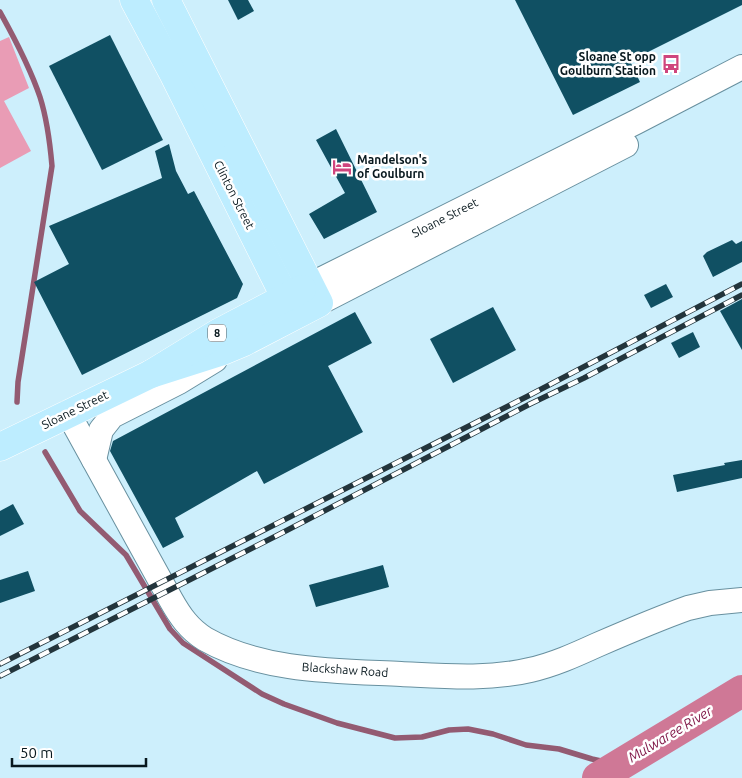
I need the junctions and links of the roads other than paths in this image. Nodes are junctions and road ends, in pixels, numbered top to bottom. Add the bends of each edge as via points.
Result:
1 (134, 0) edge
2 (166, 0) edge
3 (198, 63) junction
4 (742, 67) edge
5 (174, 75) junction
6 (742, 84) edge
7 (314, 294) junction
8 (290, 306) junction
9 (244, 342) junction
10 (151, 374) junction
11 (68, 413) junction
12 (0, 447) edge
13 (94, 460) junction
14 (742, 600) edge

1 - 5 main road, Clinton Street
2 - 3 main road
3 - 5 main road
3 - 7 main road
4 - 7 street, Sloane Street
5 - 8 main road, Clinton Street
6 - 7 street, Sloane Street via 625,146
7 - 8 main road, Sloane Street
8 - 9 main road, Sloane Street / 8
8 - 10 main road, Sloane Street / 8 via 218,333
9 - 10 main road, Sloane Street / 8
9 - 13 street via 179,382 112,416 101,430
10 - 11 main road, Sloane Street / 8
11 - 12 main road, Sloane Street / 8
11 - 13 street, Blackshaw Road
13 - 14 street, Blackshaw Road via 185,624 207,640 264,661 362,672 502,675 553,664 688,608

